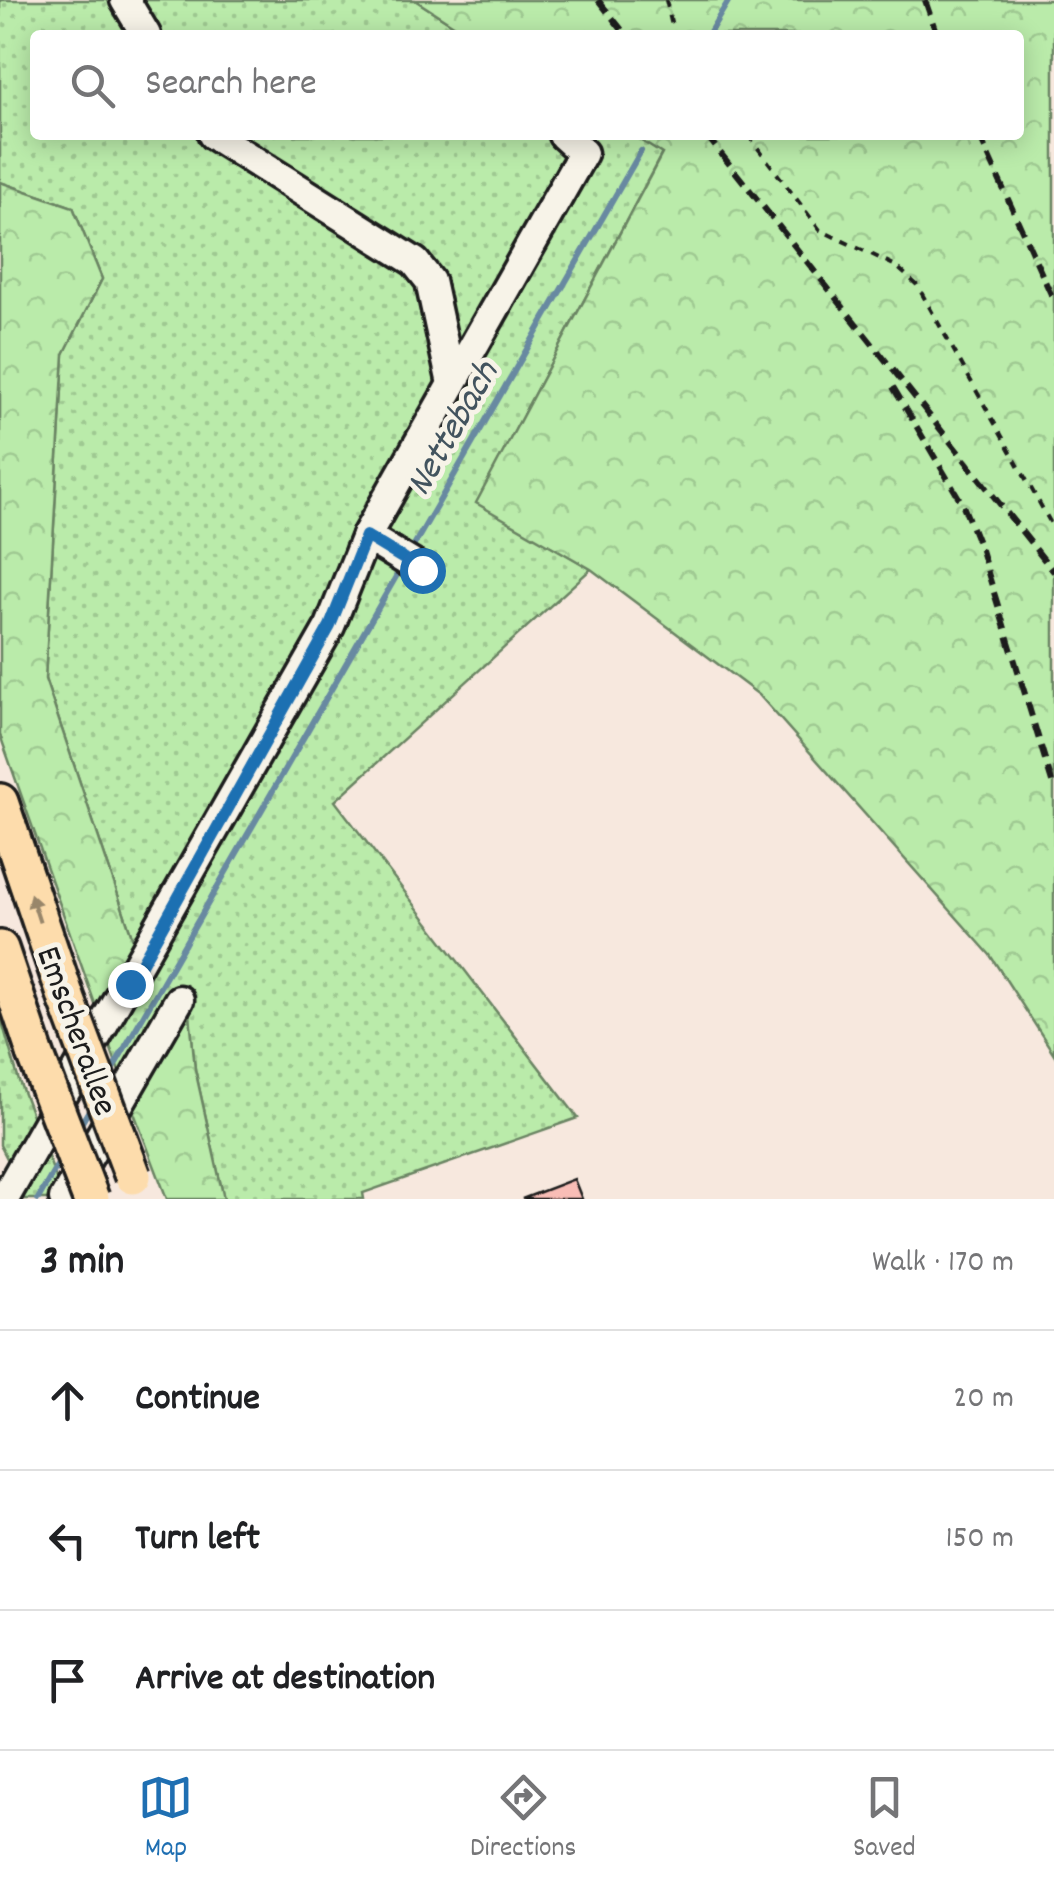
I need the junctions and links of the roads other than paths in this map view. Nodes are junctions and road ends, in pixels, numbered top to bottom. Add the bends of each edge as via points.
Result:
1 (126, 0) edge
2 (143, 30) edge
3 (221, 140) edge
4 (569, 140) edge
5 (452, 384) junction
6 (366, 536) junction
7 (422, 570) dead end
8 (0, 802) edge
9 (0, 949) edge
10 (179, 1000) dead end
11 (138, 1188) edge
12 (4, 1199) edge
13 (64, 1199) edge
14 (91, 1199) edge

1 - 2 lane
3 - 5 lane via 415,262 430,281
4 - 5 lane via 583,153
5 - 6 lane
6 - 7 lane
6 - 12 lane via 330,626
11 -> 8 main road, Emscherallee, bridge
9 - 14 main road, Emscherallee, bridge
10 - 13 lane

